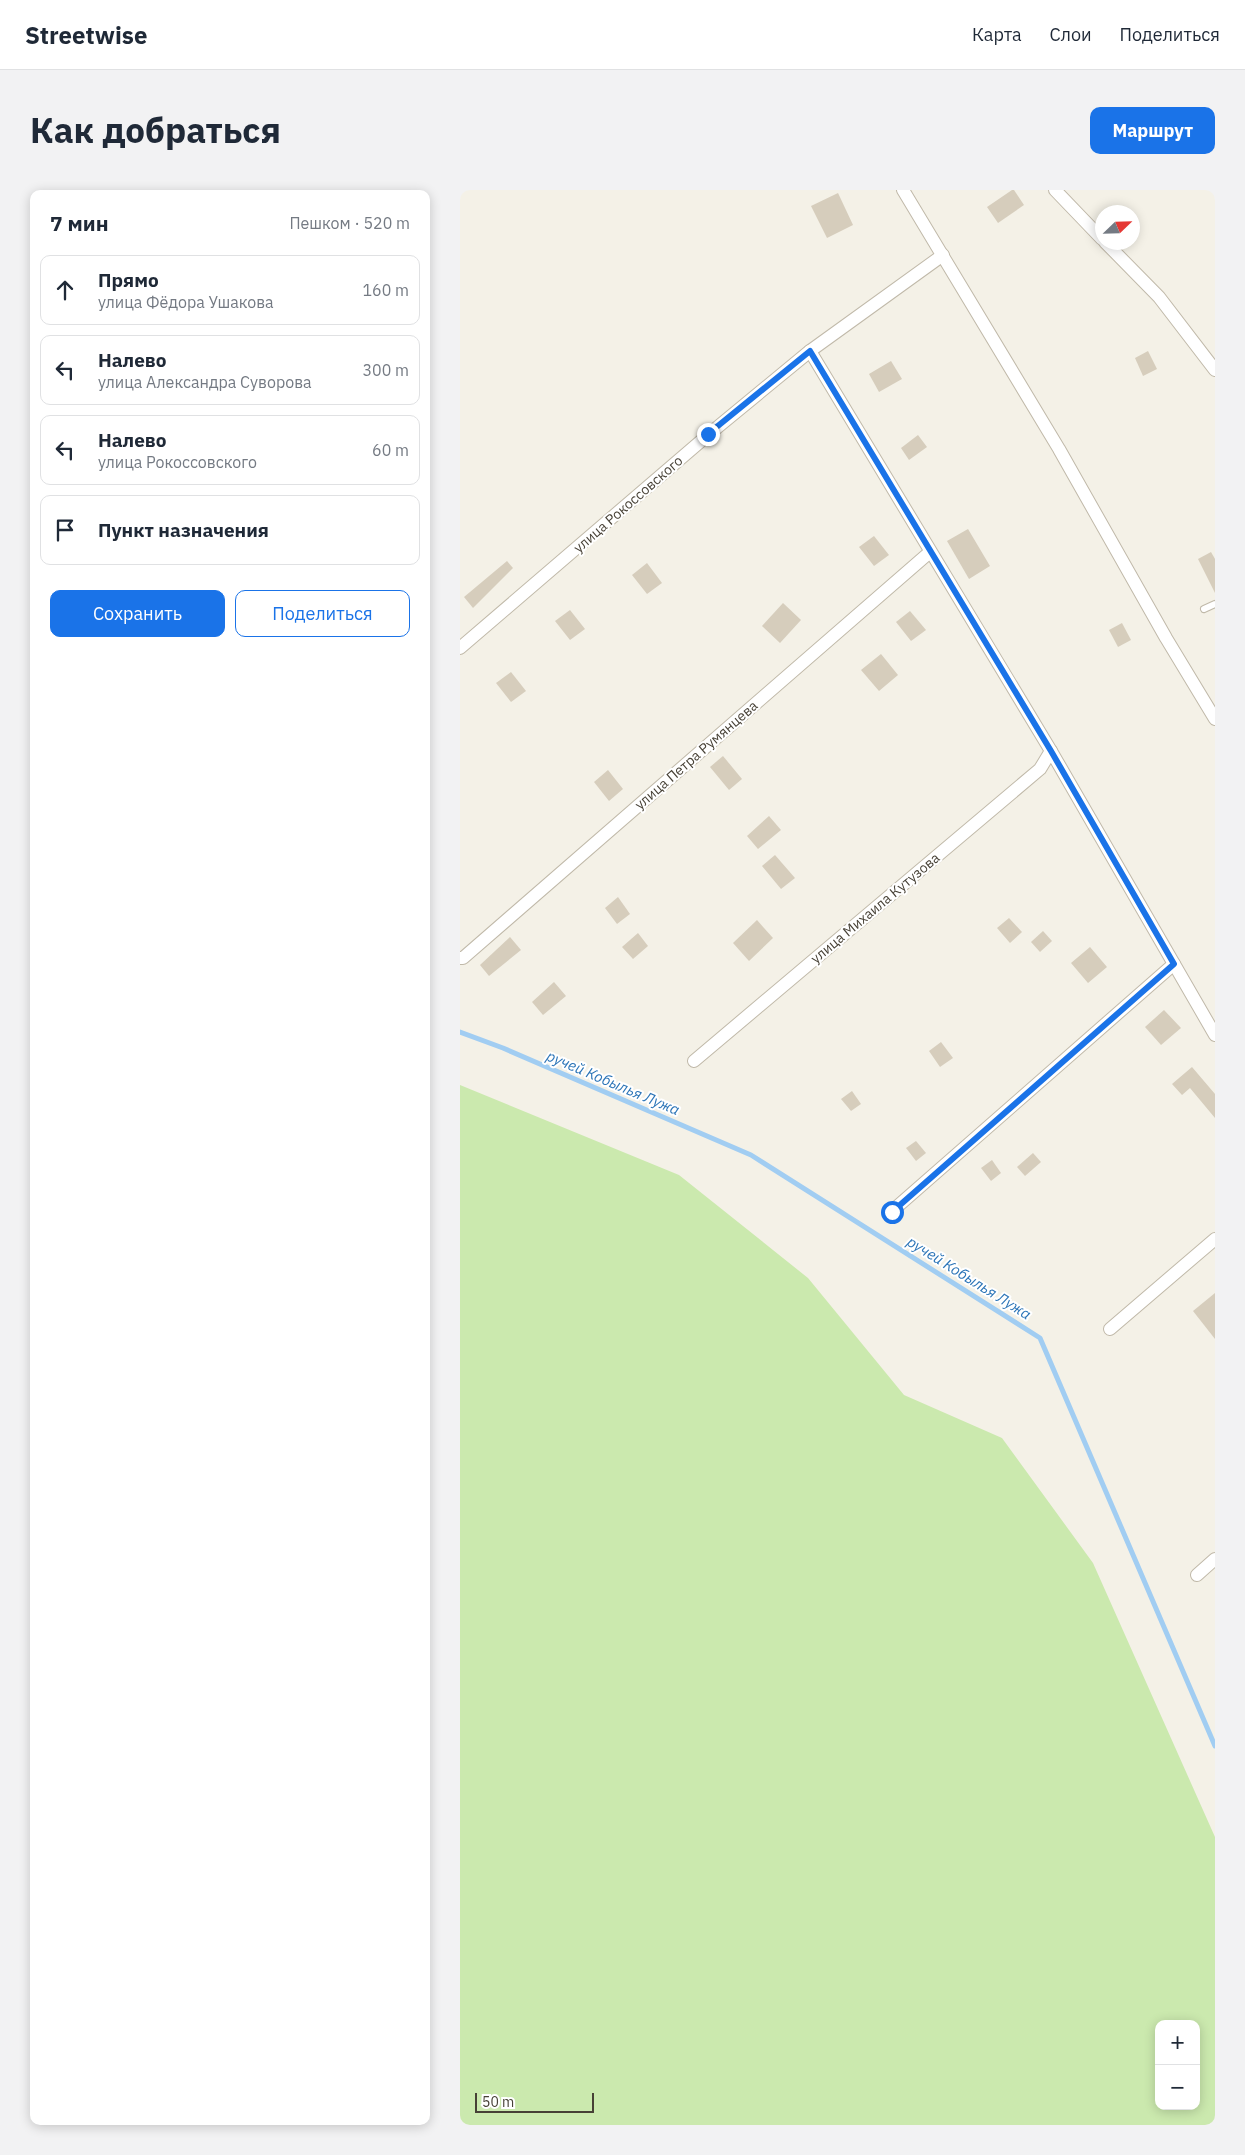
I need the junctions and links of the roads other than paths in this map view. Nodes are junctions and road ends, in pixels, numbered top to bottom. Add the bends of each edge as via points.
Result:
1 (903, 190) edge
2 (1055, 190) edge
3 (1095, 232) edge
4 (1114, 250) edge
5 (943, 255) junction
6 (810, 351) junction
7 (1215, 370) edge
8 (930, 552) junction
9 (1215, 604) edge
10 (1204, 609) dead end
11 (460, 648) edge
12 (1215, 719) edge
13 (1051, 751) junction
14 (462, 958) edge
15 (1174, 964) junction
16 (1215, 1034) edge
17 (694, 1061) dead end
18 (892, 1212) dead end
19 (1215, 1239) edge
20 (1110, 1328) dead end
21 (1215, 1558) edge
22 (1197, 1575) dead end

1 - 5 street
2 - 3 street
4 - 7 street via 1159,298
5 - 6 street, улица Рокоссовского
5 - 12 street
6 - 8 street
6 - 11 street, улица Рокоссовского via 708,434
8 - 13 street
8 - 14 street, улица Петра Румянцева
9 - 10 lane
13 - 15 street
13 - 17 street, улица Михаила Кутузова via 1040,769
15 - 16 street
15 - 18 street
19 - 20 street
21 - 22 street

